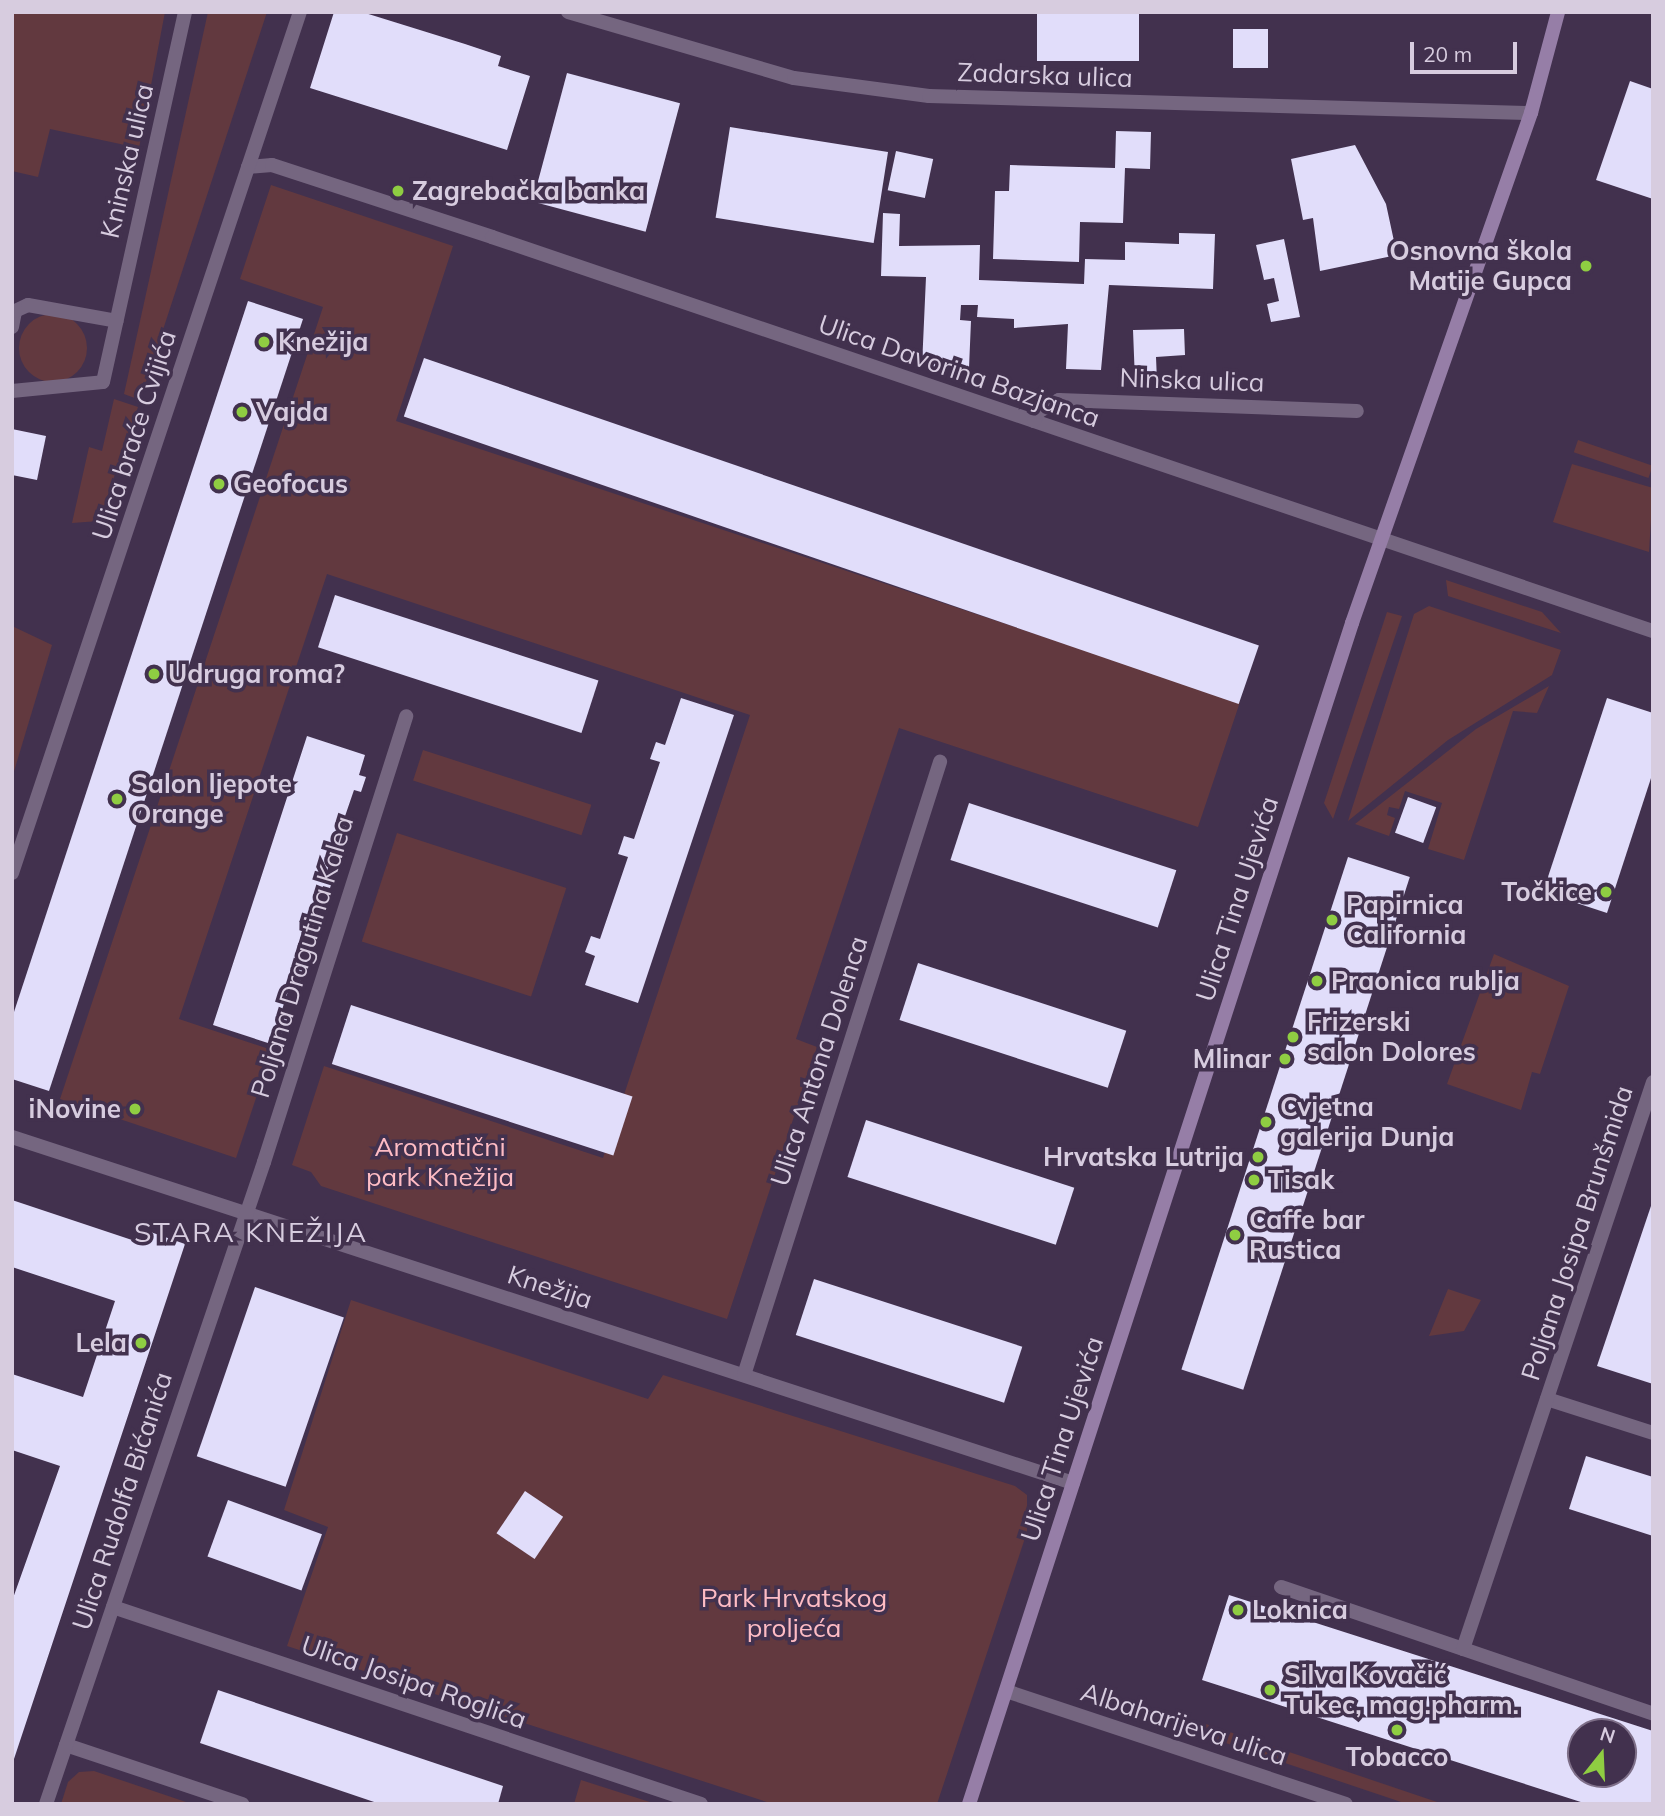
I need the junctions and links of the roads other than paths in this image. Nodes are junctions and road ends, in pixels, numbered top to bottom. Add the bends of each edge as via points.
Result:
1 (185, 12) edge
2 (300, 12) edge
3 (568, 12) edge
4 (1558, 12) edge
5 (1531, 113) junction
6 (248, 167) junction
7 (117, 321) junction
8 (12, 327) edge
9 (12, 391) edge
10 (1357, 411) dead end
11 (1034, 421) junction
12 (1382, 541) junction
13 (1653, 631) edge
14 (406, 716) dead end
15 (940, 762) dead end
16 (12, 873) edge
17 (1653, 1082) edge
18 (12, 1137) edge
19 (244, 1213) junction
20 (744, 1376) junction
21 (1547, 1399) junction
22 (1653, 1433) edge
23 (1073, 1483) junction
24 (1281, 1587) dead end
25 (113, 1607) junction
26 (1463, 1649) junction
27 (1006, 1691) junction
28 (1653, 1714) edge
29 (66, 1745) junction
30 (46, 1804) edge
31 (242, 1804) edge
32 (701, 1804) edge
33 (969, 1804) edge
34 (1346, 1804) edge

1 - 7 street, Kninska ulica
2 - 6 street, Ulica braće Cvijića
3 - 5 street, Zadarska ulica via 794,78 929,96
4 - 5 street, Ulica Tina Ujevića
5 - 12 street, Ulica Tina Ujevića
6 - 11 street, Ulica Davorina Bazjanca via 272,165
6 - 16 street, Ulica braće Cvijića
7 - 8 street via 28,305 15,311
7 - 9 street, Kninska ulica via 103,382
10 - 11 street, Ninska ulica via 1059,400 1038,412
11 - 12 street, Ulica Davorina Bazjanca
12 - 13 street, Ulica Davorina Bazjanca
12 - 23 street, Ulica Tina Ujevića
14 - 19 street, Poljana Dragutina Kalea
15 - 20 street, Ulica Antona Dolenca
17 - 21 street, Poljana Josipa Brunšmida
18 - 19 street, Knežija
19 - 20 street, Knežija
19 - 25 street, Ulica Rudolfa Bićanića
20 - 23 street, Knežija
21 - 22 street, Poljana Josipa Brunšmida
21 - 26 street, Poljana Josipa Brunšmida
23 - 27 street, Ulica Tina Ujevića
24 - 26 street
25 - 29 street, Ulica Rudolfa Bićanića
25 - 32 street, Ulica Josipa Roglića
26 - 28 street
27 - 33 street, Ulica Tina Ujevića
27 - 34 street, Albaharijeva ulica
29 - 30 street, Ulica Rudolfa Bićanića
29 - 31 street

